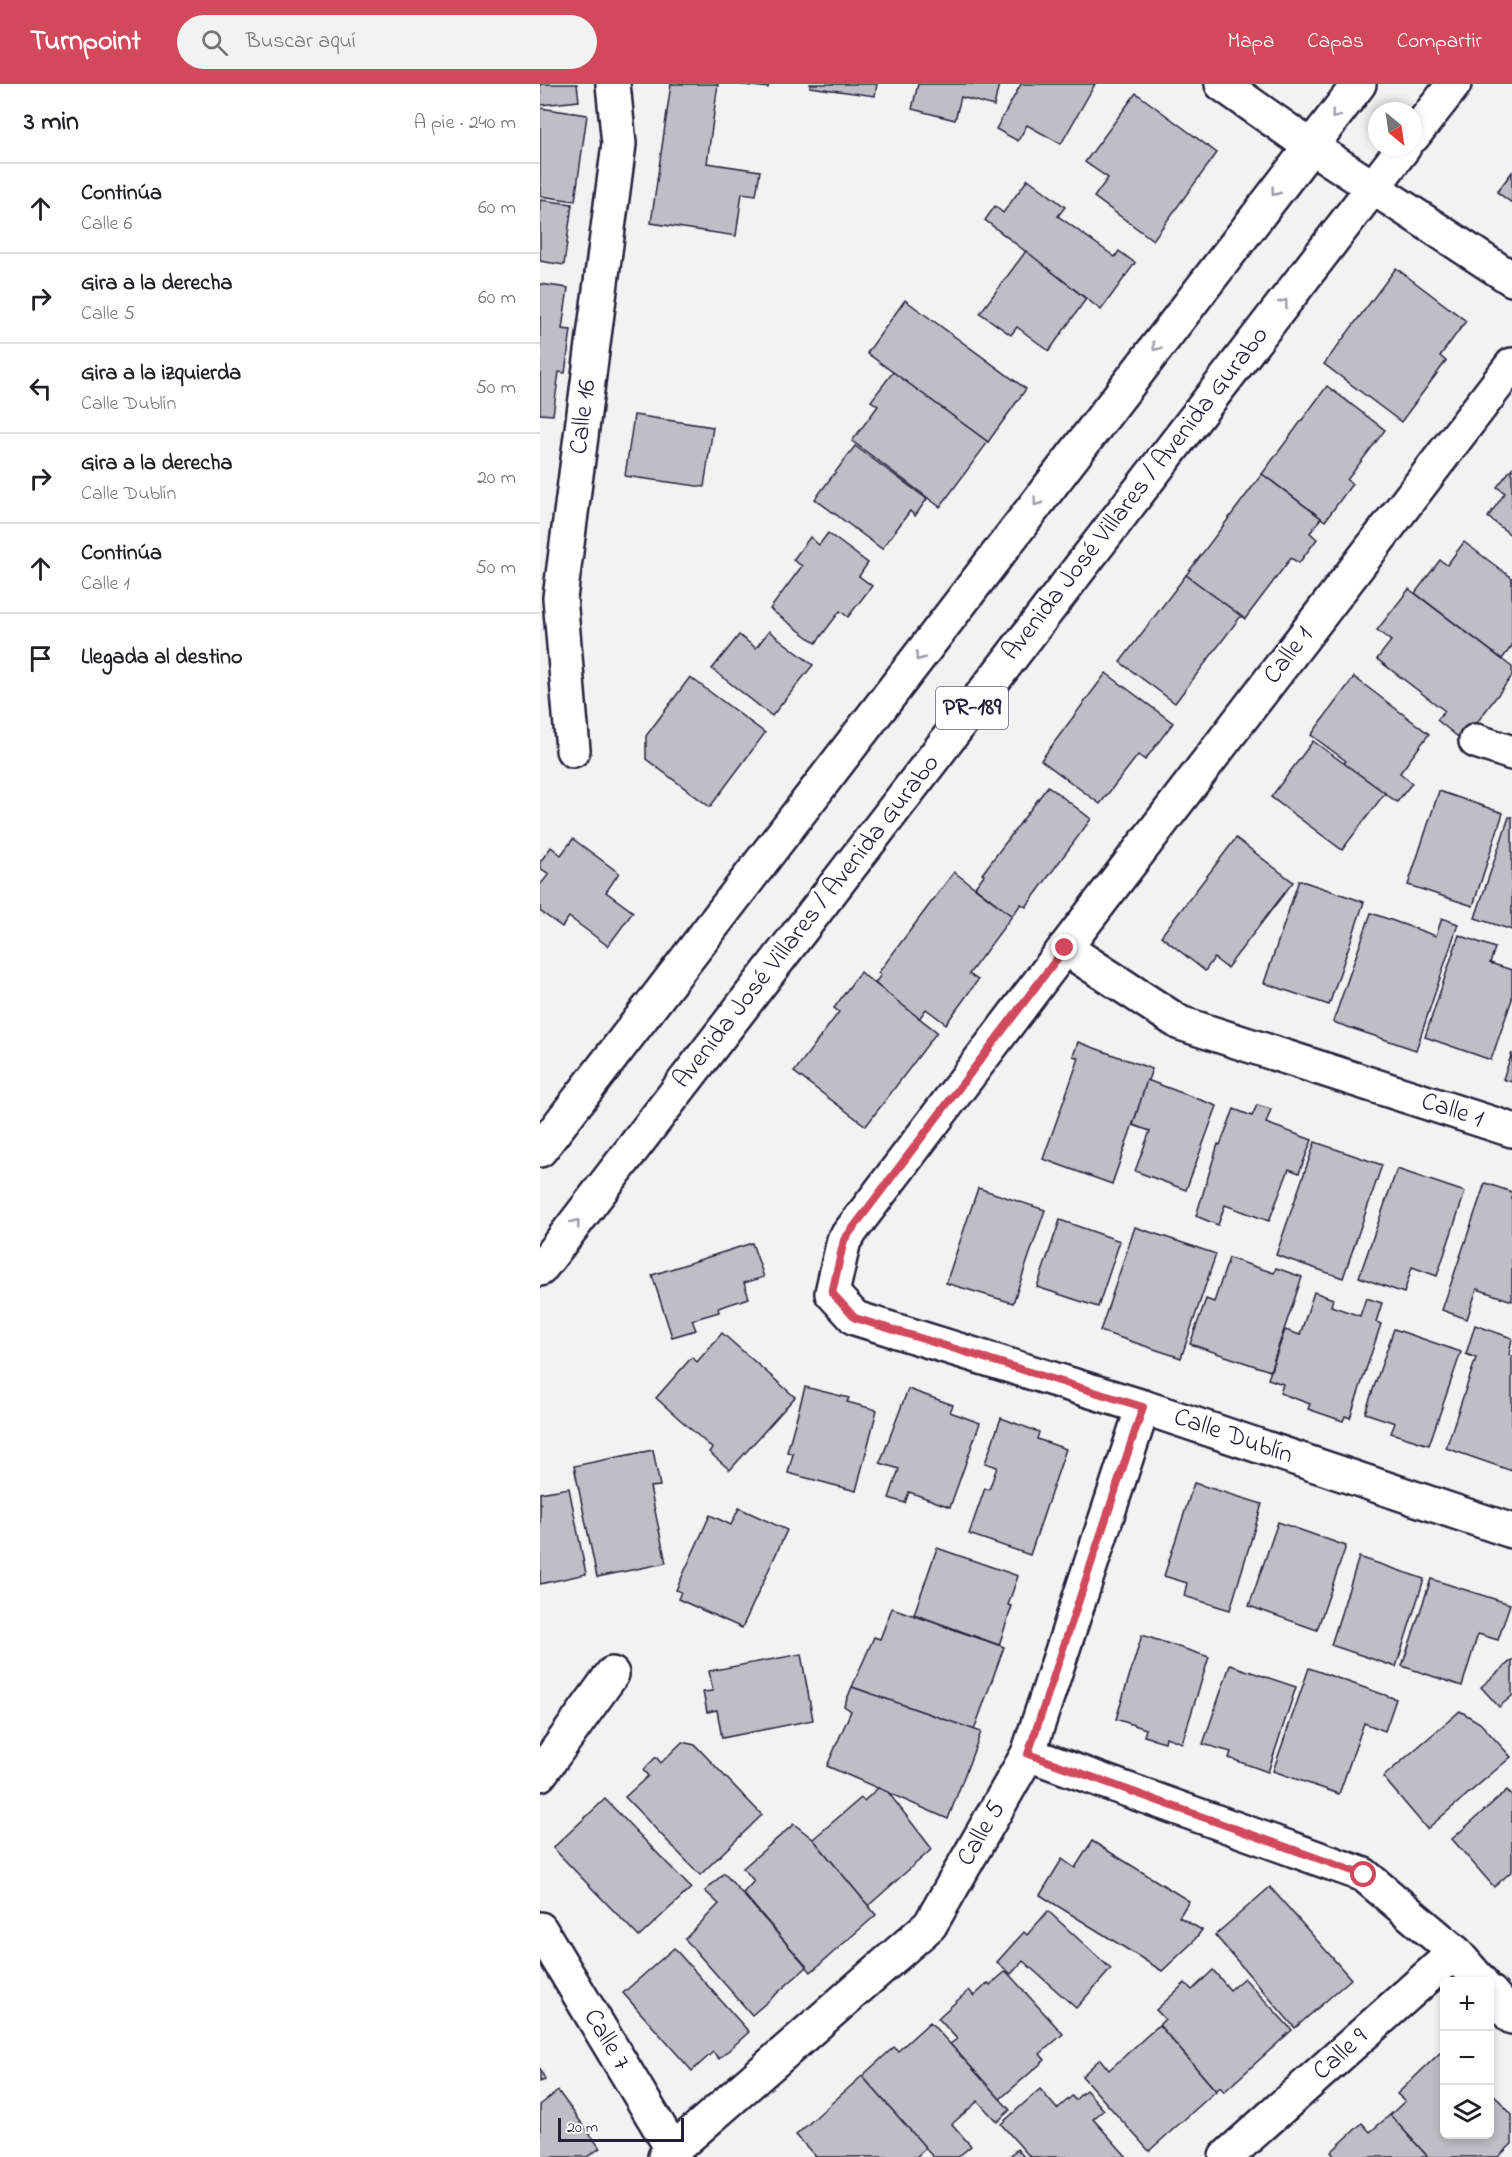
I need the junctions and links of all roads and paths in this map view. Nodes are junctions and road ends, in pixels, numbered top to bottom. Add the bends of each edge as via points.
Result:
1 (613, 84) edge
2 (1222, 84) edge
3 (1359, 84) edge
4 (1454, 84) edge
5 (1422, 125) edge
6 (1310, 146) junction
7 (1397, 156) edge
8 (1372, 187) junction
9 (1512, 279) edge
10 (1512, 365) edge
11 (1476, 741) dead end
12 (573, 750) dead end
13 (1512, 753) edge
14 (1065, 948) junction
15 (1512, 1130) edge
16 (540, 1150) edge
17 (882, 1191) joint
18 (540, 1269) edge
19 (1143, 1407) junction
20 (1512, 1531) edge
21 (612, 1674) dead end
22 (1028, 1754) junction
23 (540, 1774) edge
24 (540, 1929) edge
25 (1455, 1952) junction
26 (1477, 1977) edge
27 (1494, 1997) edge
28 (1512, 2017) edge
29 (669, 2154) edge
30 (1226, 2157) edge

1 - 12 street, Calle 16 via 619,144 560,598
2 - 6 street
3 -> 6 street, PR-189
4 - 5 street
6 - 8 street
6 -> 16 street, PR-189
7 - 8 street, Avenida José Villares / Avenida Gurabo / PR-189
8 - 9 street
18 -> 8 street, Avenida José Villares / Avenida Gurabo / PR-189
10 - 14 street, Calle 1
11 - 13 street
14 - 15 street, Calle 1 via 1180,1023
14 - 17 street, Calle 1
17 - 19 street, Calle Dublín via 844,1240 832,1293 855,1318
19 - 20 street, Calle Dublín
19 - 22 street, Calle 5
21 - 23 street
22 - 25 street via 1364,1875
22 - 29 street, Calle 5 via 930,1925
24 - 29 street, Calle 7
25 - 26 street
25 - 30 street, Calle 9
27 - 28 street

